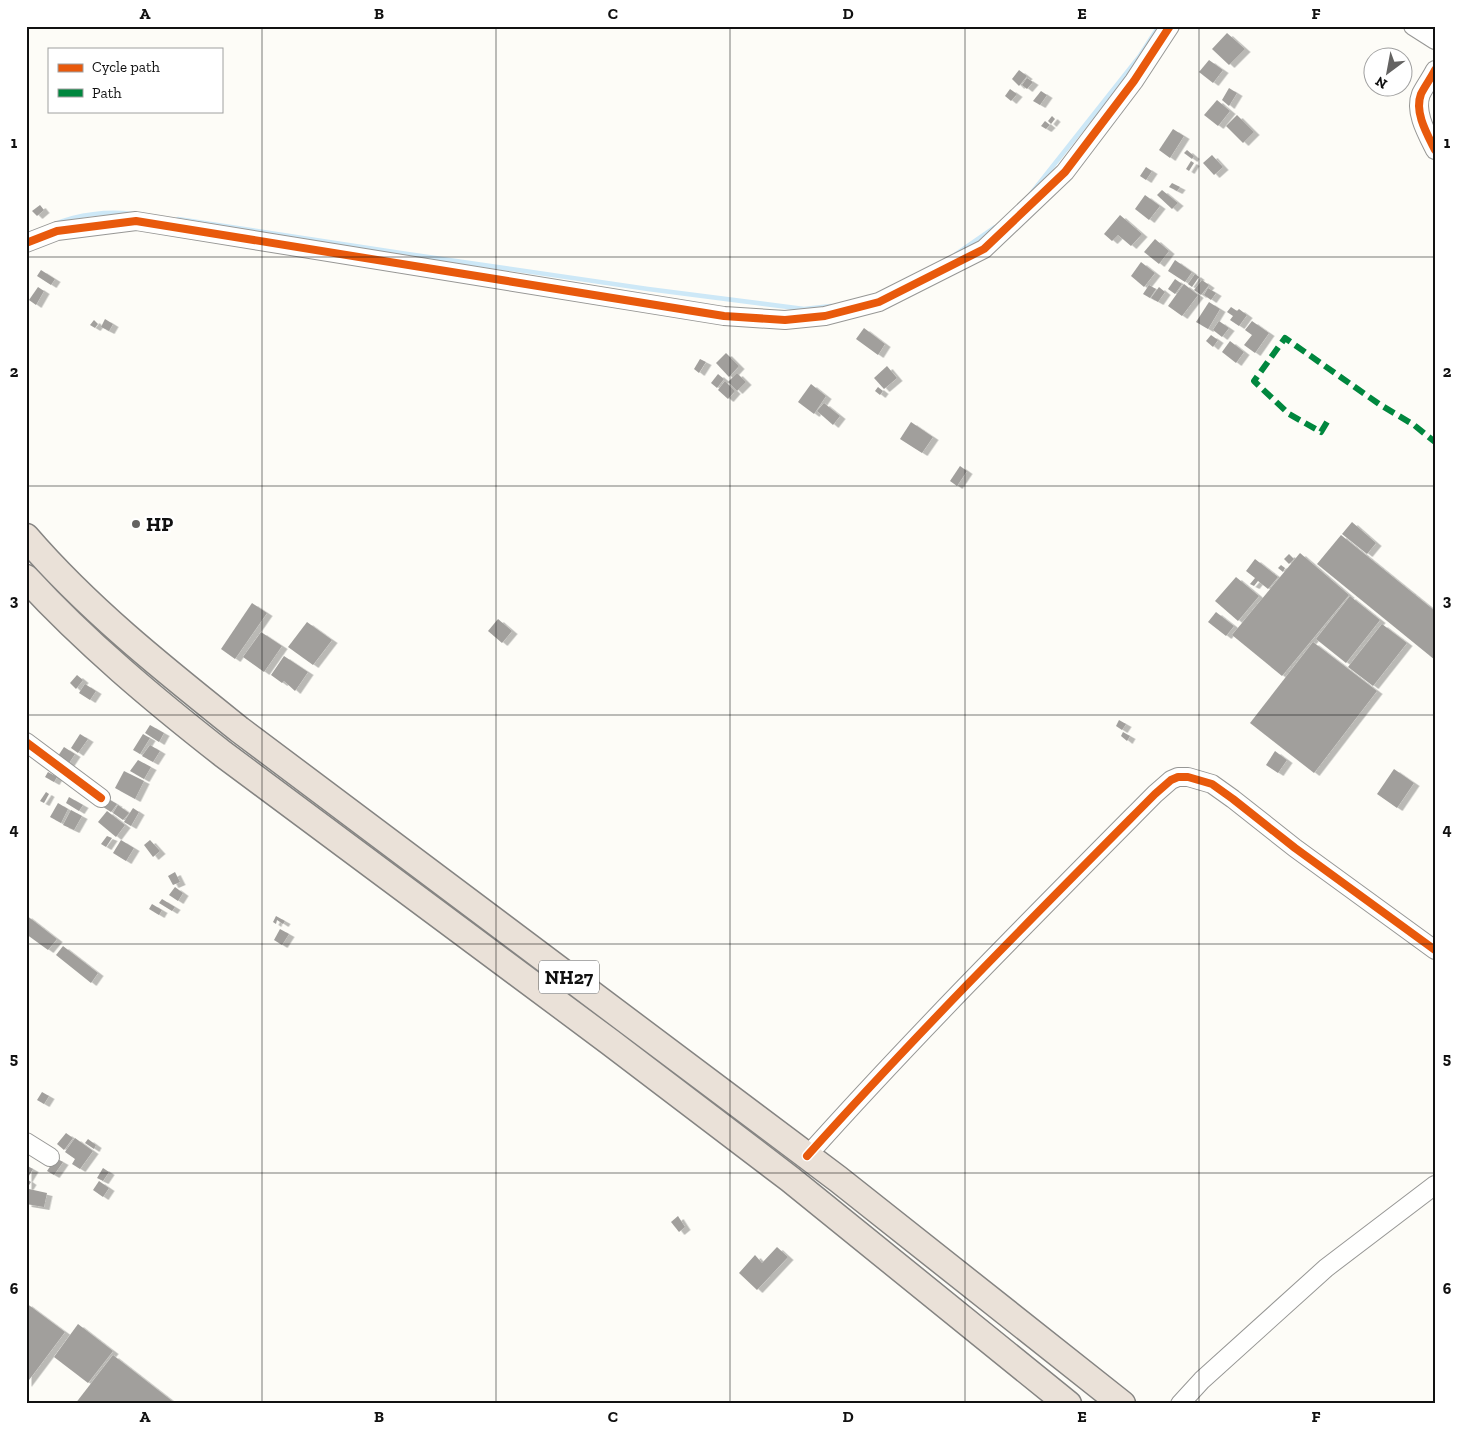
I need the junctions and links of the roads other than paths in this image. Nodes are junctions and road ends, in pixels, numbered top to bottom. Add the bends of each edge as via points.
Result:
1 (1170, 26) edge
2 (1414, 26) edge
3 (1435, 40) edge
4 (1435, 70) edge
5 (1435, 150) edge
6 (26, 243) edge
7 (26, 537) edge
8 (26, 578) edge
9 (26, 742) edge
10 (101, 798) dead end
11 (1435, 950) edge
12 (26, 1142) edge
13 (807, 1156) junction
14 (50, 1157) dead end
15 (1435, 1185) edge
16 (1068, 1404) edge
17 (1122, 1404) edge
18 (1180, 1404) edge

1 - 6 street via 1134,81 1064,172 984,248 879,302 825,316 785,320 724,316 136,221 57,231
2 - 3 street
4 - 5 street via 1419,102 1423,124
7 - 13 highway, NH27 via 89,602 224,718
8 - 16 highway, NH27 via 104,655 162,706 790,1179
9 - 10 street
11 - 13 street via 1212,784 1188,777 1171,780 1028,922
12 - 14 street
13 - 17 highway, NH27
15 - 18 street via 1326,1268 1202,1380

